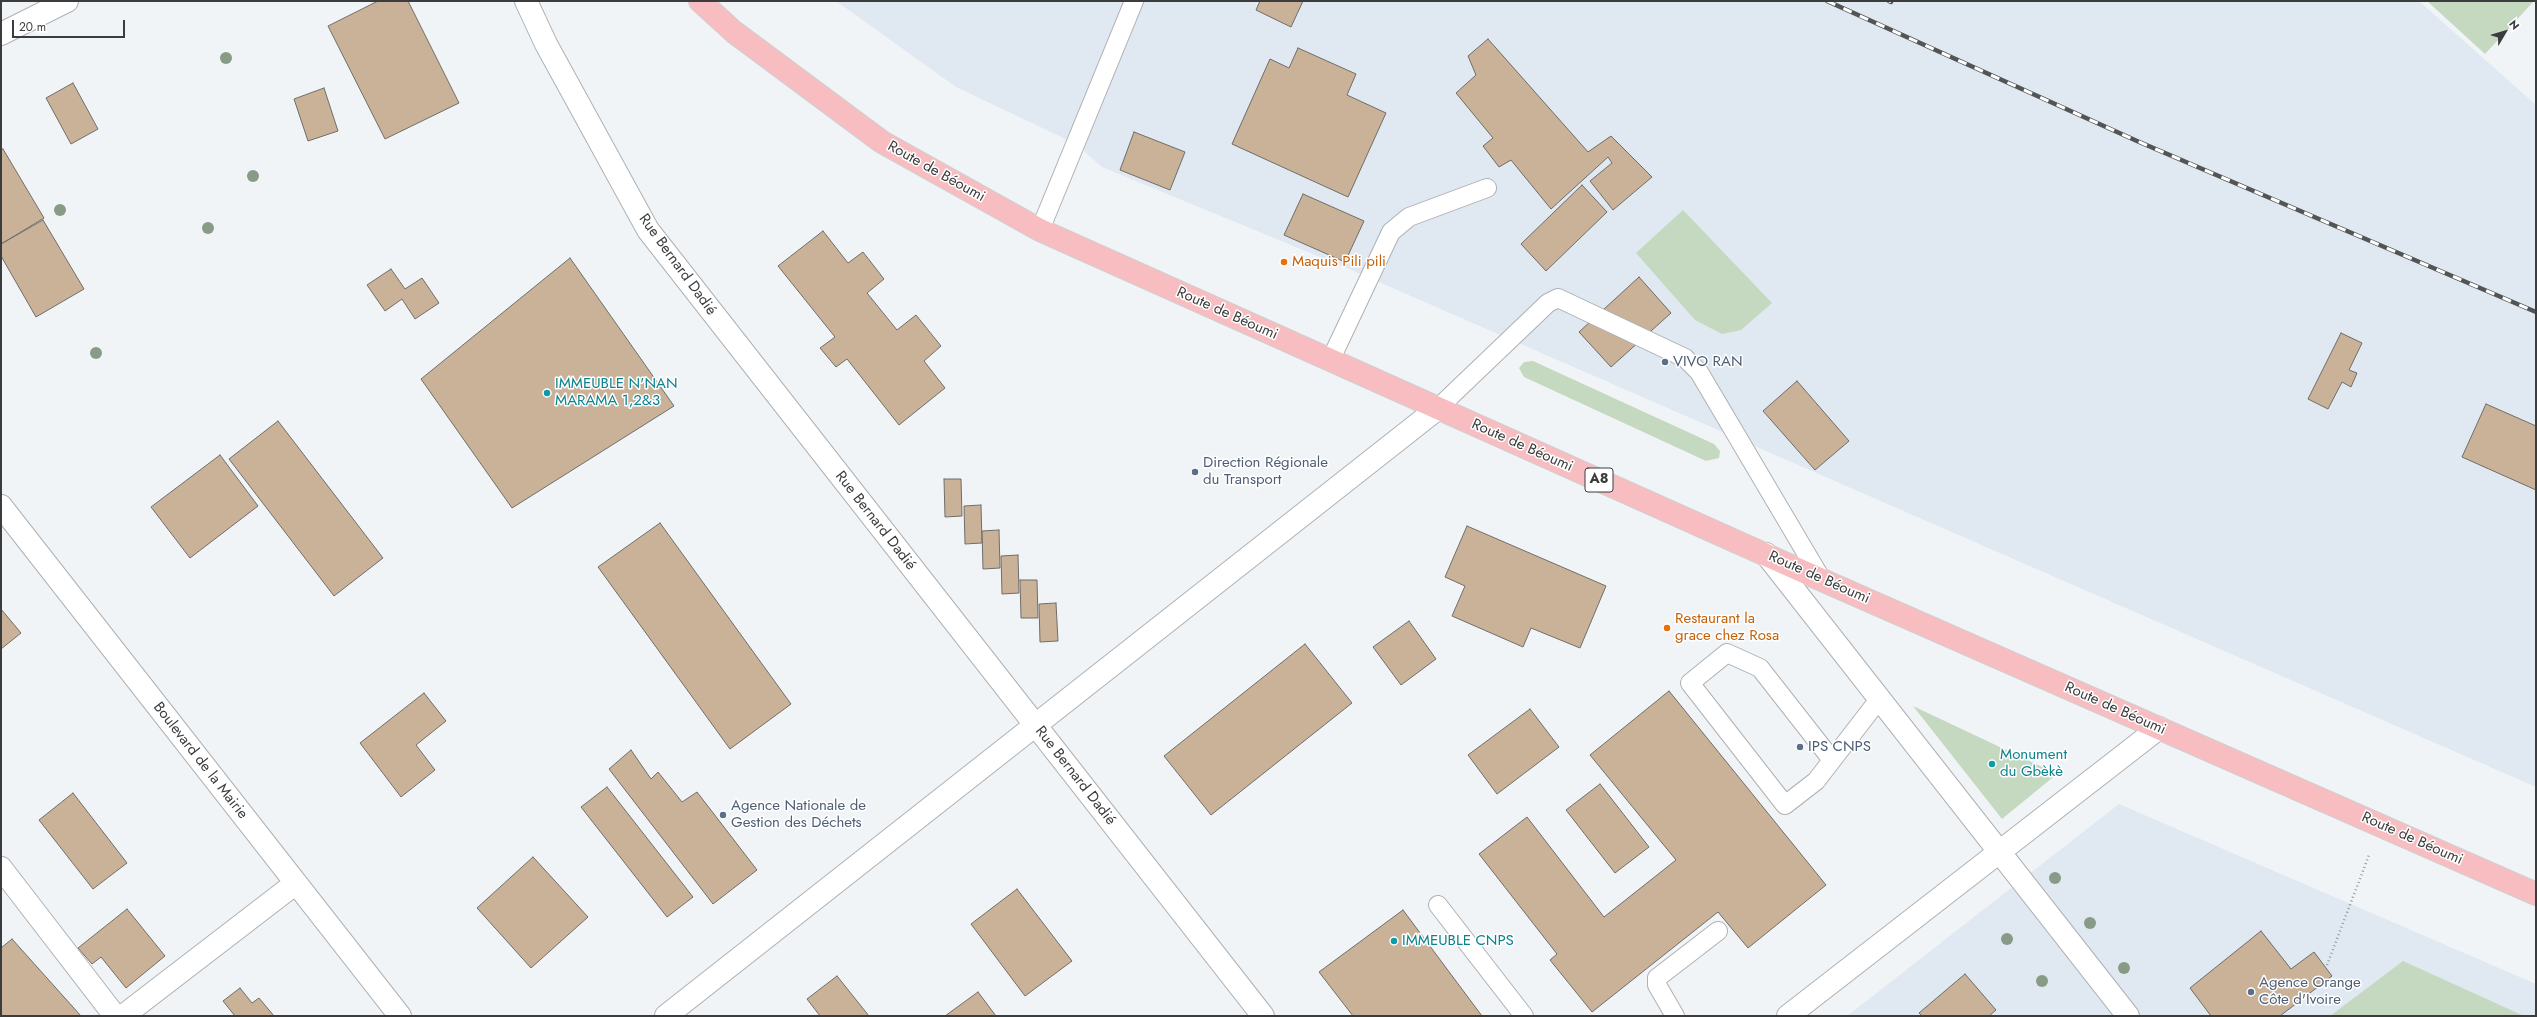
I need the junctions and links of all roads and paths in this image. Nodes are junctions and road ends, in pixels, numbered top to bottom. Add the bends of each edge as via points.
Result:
1 (67, 1) edge
2 (526, 1) edge
3 (700, 1) edge
4 (1134, 1) edge
5 (1, 34) edge
6 (1487, 188) dead end
7 (1040, 230) junction
8 (1330, 361) junction
9 (1437, 409) junction
10 (1, 506) edge
11 (1766, 554) junction
12 (1822, 580) junction
13 (1880, 698) junction
14 (1035, 726) junction
15 (2159, 728) junction
16 (1832, 760) junction
17 (2381, 825) junction
18 (2000, 851) junction
19 (1, 868) edge
20 (296, 883) junction
21 (2536, 894) edge
22 (1438, 905) dead end
23 (1718, 931) dead end
24 (2327, 965) dead end
25 (115, 1016) edge
26 (124, 1016) edge
27 (400, 1016) edge
28 (666, 1016) edge
29 (1263, 1016) edge
30 (1524, 1016) edge
31 (1675, 1016) edge
32 (1788, 1016) edge
33 (2128, 1016) edge

1 - 5 street
2 - 14 street, Rue Bernard Dadié via 546,44 648,230
3 - 7 main road, Route de Béoumi / A8 via 734,32 882,142
4 - 7 lane
6 - 8 lane via 1409,217 1391,232
7 - 8 main road, Route de Béoumi / A8
8 - 9 main road, Route de Béoumi / A8
9 - 11 main road, Route de Béoumi / A8
9 - 12 lane via 1548,303 1558,298 1685,358 1699,372
9 - 14 street
10 - 20 street, Boulevard de la Mairie
11 - 12 main road, Route de Béoumi / A8
11 - 13 street
12 - 15 main road, Route de Béoumi / A8
13 - 16 lane
13 - 18 street
14 - 28 street
14 - 29 street, Rue Bernard Dadié
15 - 17 main road, Route de Béoumi / A8
15 - 18 street
16 - 16 lane via 1760,668 1727,653 1690,683 1785,805 1816,781
17 - 21 main road, Route de Béoumi / A8
17 - 24 path
18 - 32 street
18 - 33 street
19 - 25 street
20 - 26 street
20 - 27 street, Boulevard de la Mairie
22 - 30 lane
23 - 31 lane via 1657,978 1657,985

